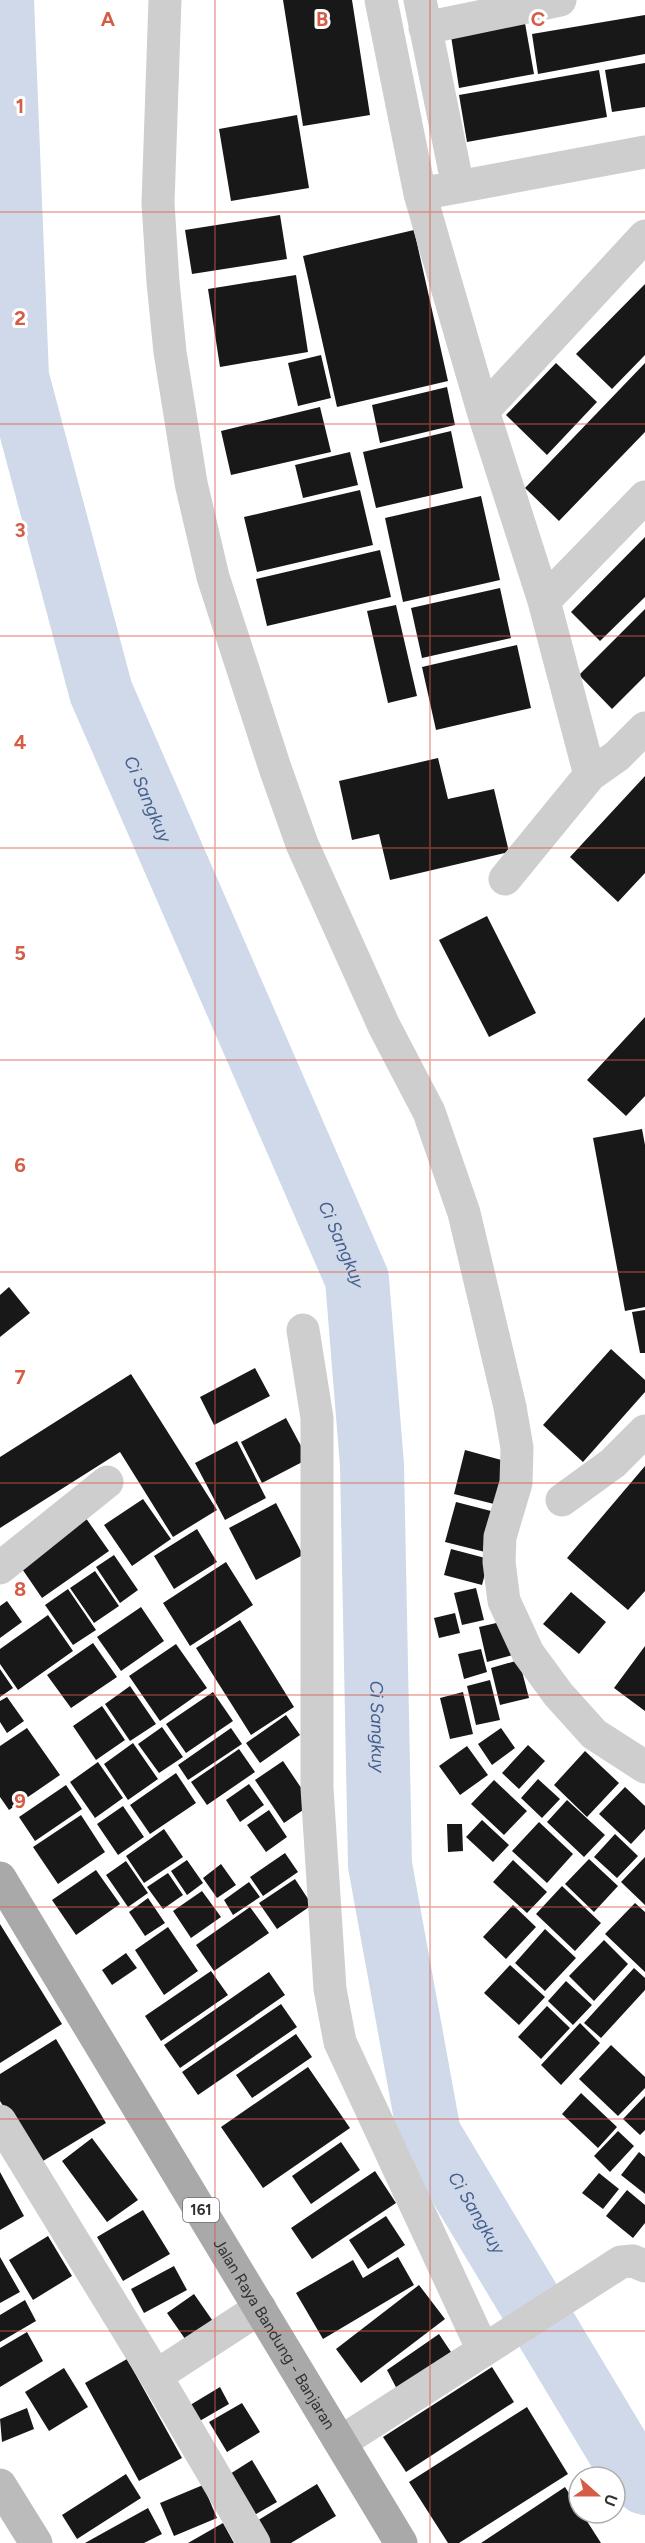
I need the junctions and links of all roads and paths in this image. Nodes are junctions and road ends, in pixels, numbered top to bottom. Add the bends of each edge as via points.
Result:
1 (165, 0) edge
2 (381, 0) edge
3 (560, 0) edge
4 (422, 14) edge
5 (645, 152) edge
6 (458, 187) junction
7 (420, 194) junction
8 (645, 236) edge
9 (483, 411) junction
10 (645, 497) edge
11 (544, 601) junction
12 (645, 728) edge
13 (590, 775) junction
14 (505, 879) dead end
15 (303, 1330) dead end
16 (645, 1431) edge
17 (107, 1482) dead end
18 (562, 1500) dead end
19 (0, 1568) edge
20 (645, 1767) edge
21 (0, 1878) edge
22 (0, 2121) edge
23 (633, 2264) edge
24 (260, 2308) junction
25 (486, 2348) junction
26 (156, 2376) junction
27 (341, 2442) junction
28 (0, 2485) edge
29 (394, 2541) edge
30 (36, 2543) edge
31 (254, 2543) edge

1 - 20 street via 158,203 163,282 191,483 213,577 302,844 384,1026 429,1112 464,1213 518,1448 516,1483 500,1537 504,1601 528,1653 558,1694 594,1734
2 - 7 street
3 - 4 street
4 - 6 street
5 - 6 street
6 - 7 street
7 - 9 street
8 - 9 street
9 - 11 street
10 - 11 street
11 - 13 street
12 - 13 street via 617,756
13 - 14 street
15 - 25 street via 317,1418 317,1788 330,1989 340,2042
16 - 18 street via 613,1463
17 - 19 street
21 - 24 main road, Jalan Raya Bandung - Banjaran / 161
22 - 26 street
23 - 25 street
24 - 26 street
24 - 27 main road, Jalan Raya Bandung - Banjaran / 161
25 - 27 street
26 - 31 street
27 - 29 main road, Jalan Raya Bandung - Banjaran / 161
28 - 30 main road

